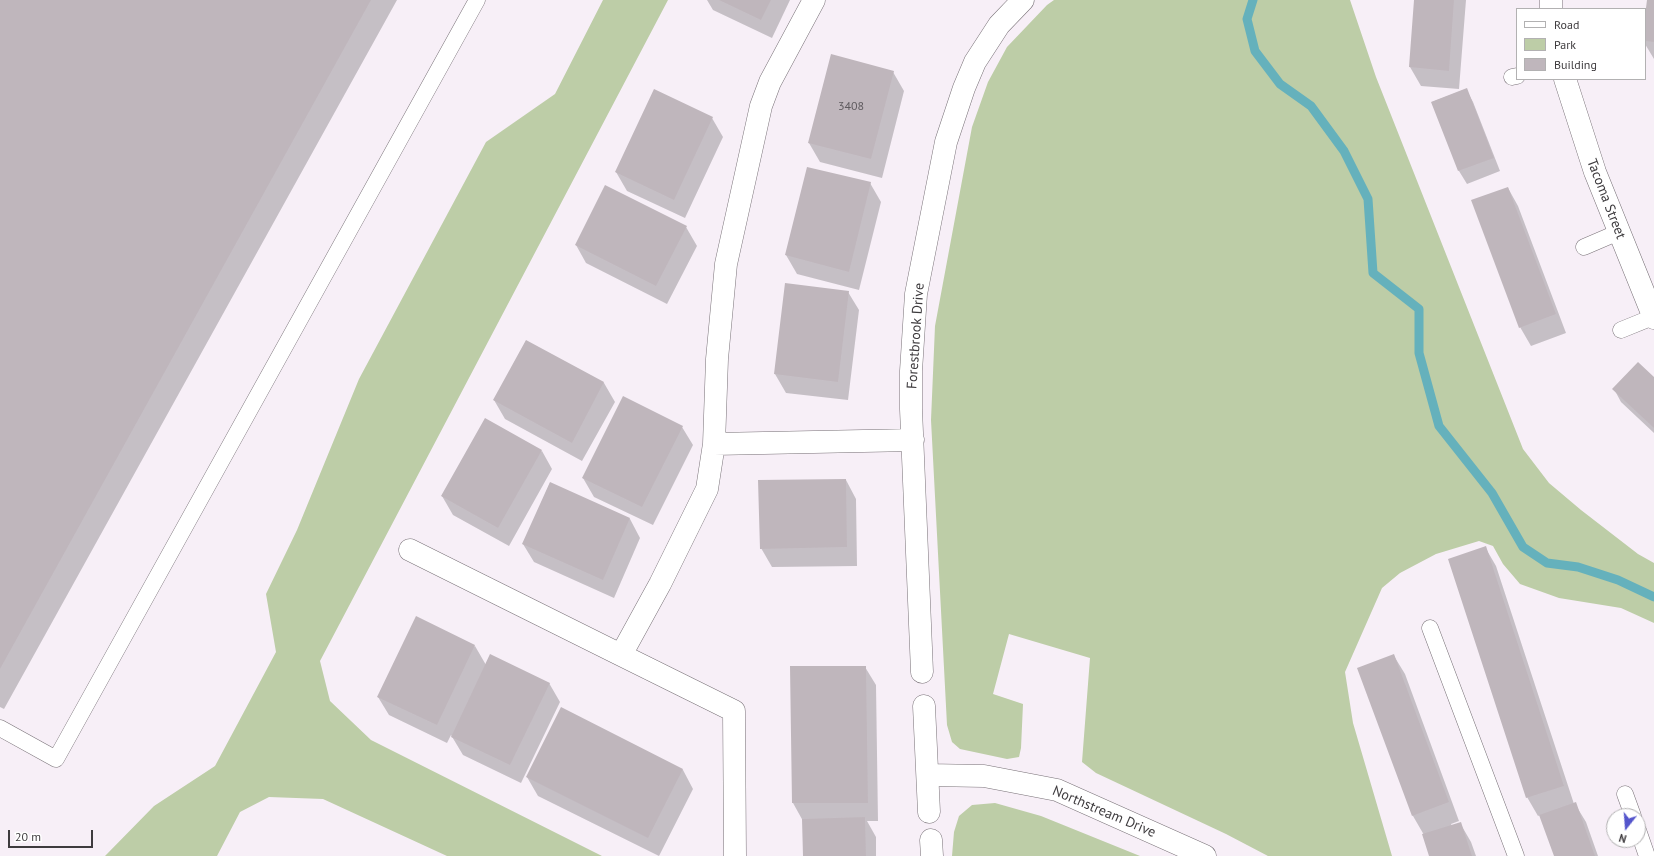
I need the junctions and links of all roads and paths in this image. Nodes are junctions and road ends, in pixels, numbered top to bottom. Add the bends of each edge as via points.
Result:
1 (477, 0) edge
2 (814, 0) edge
3 (1023, 0) edge
4 (1564, 80) edge
5 (1619, 232) junction
6 (1584, 247) dead end
7 (1654, 317) edge
8 (1621, 330) dead end
9 (913, 440) junction
10 (714, 444) junction
11 (410, 550) dead end
12 (1430, 628) dead end
13 (621, 655) junction
14 (922, 672) dead end
15 (924, 706) dead end
16 (0, 728) edge
17 (928, 775) junction
18 (1625, 794) dead end
19 (1630, 808) edge
20 (929, 812) dead end
21 (735, 856) edge
22 (1205, 856) edge
23 (1516, 856) edge

1 - 16 lane via 56,759
2 - 10 street via 770,82 760,114 726,264 717,359
3 - 9 street, Forestbrook Drive via 999,25 975,62 946,142 916,294 911,371
4 - 5 street, Tacoma Street via 1595,172
5 - 6 lane
5 - 7 street, Tacoma Street
7 - 8 lane
9 - 10 street
9 - 14 street, Forestbrook Drive
10 - 13 street via 708,489
11 - 13 street
12 - 23 lane
13 - 21 street via 734,711
15 - 17 street
17 - 20 street
17 - 22 street, Northstream Drive via 984,776 1057,790
18 - 19 lane

